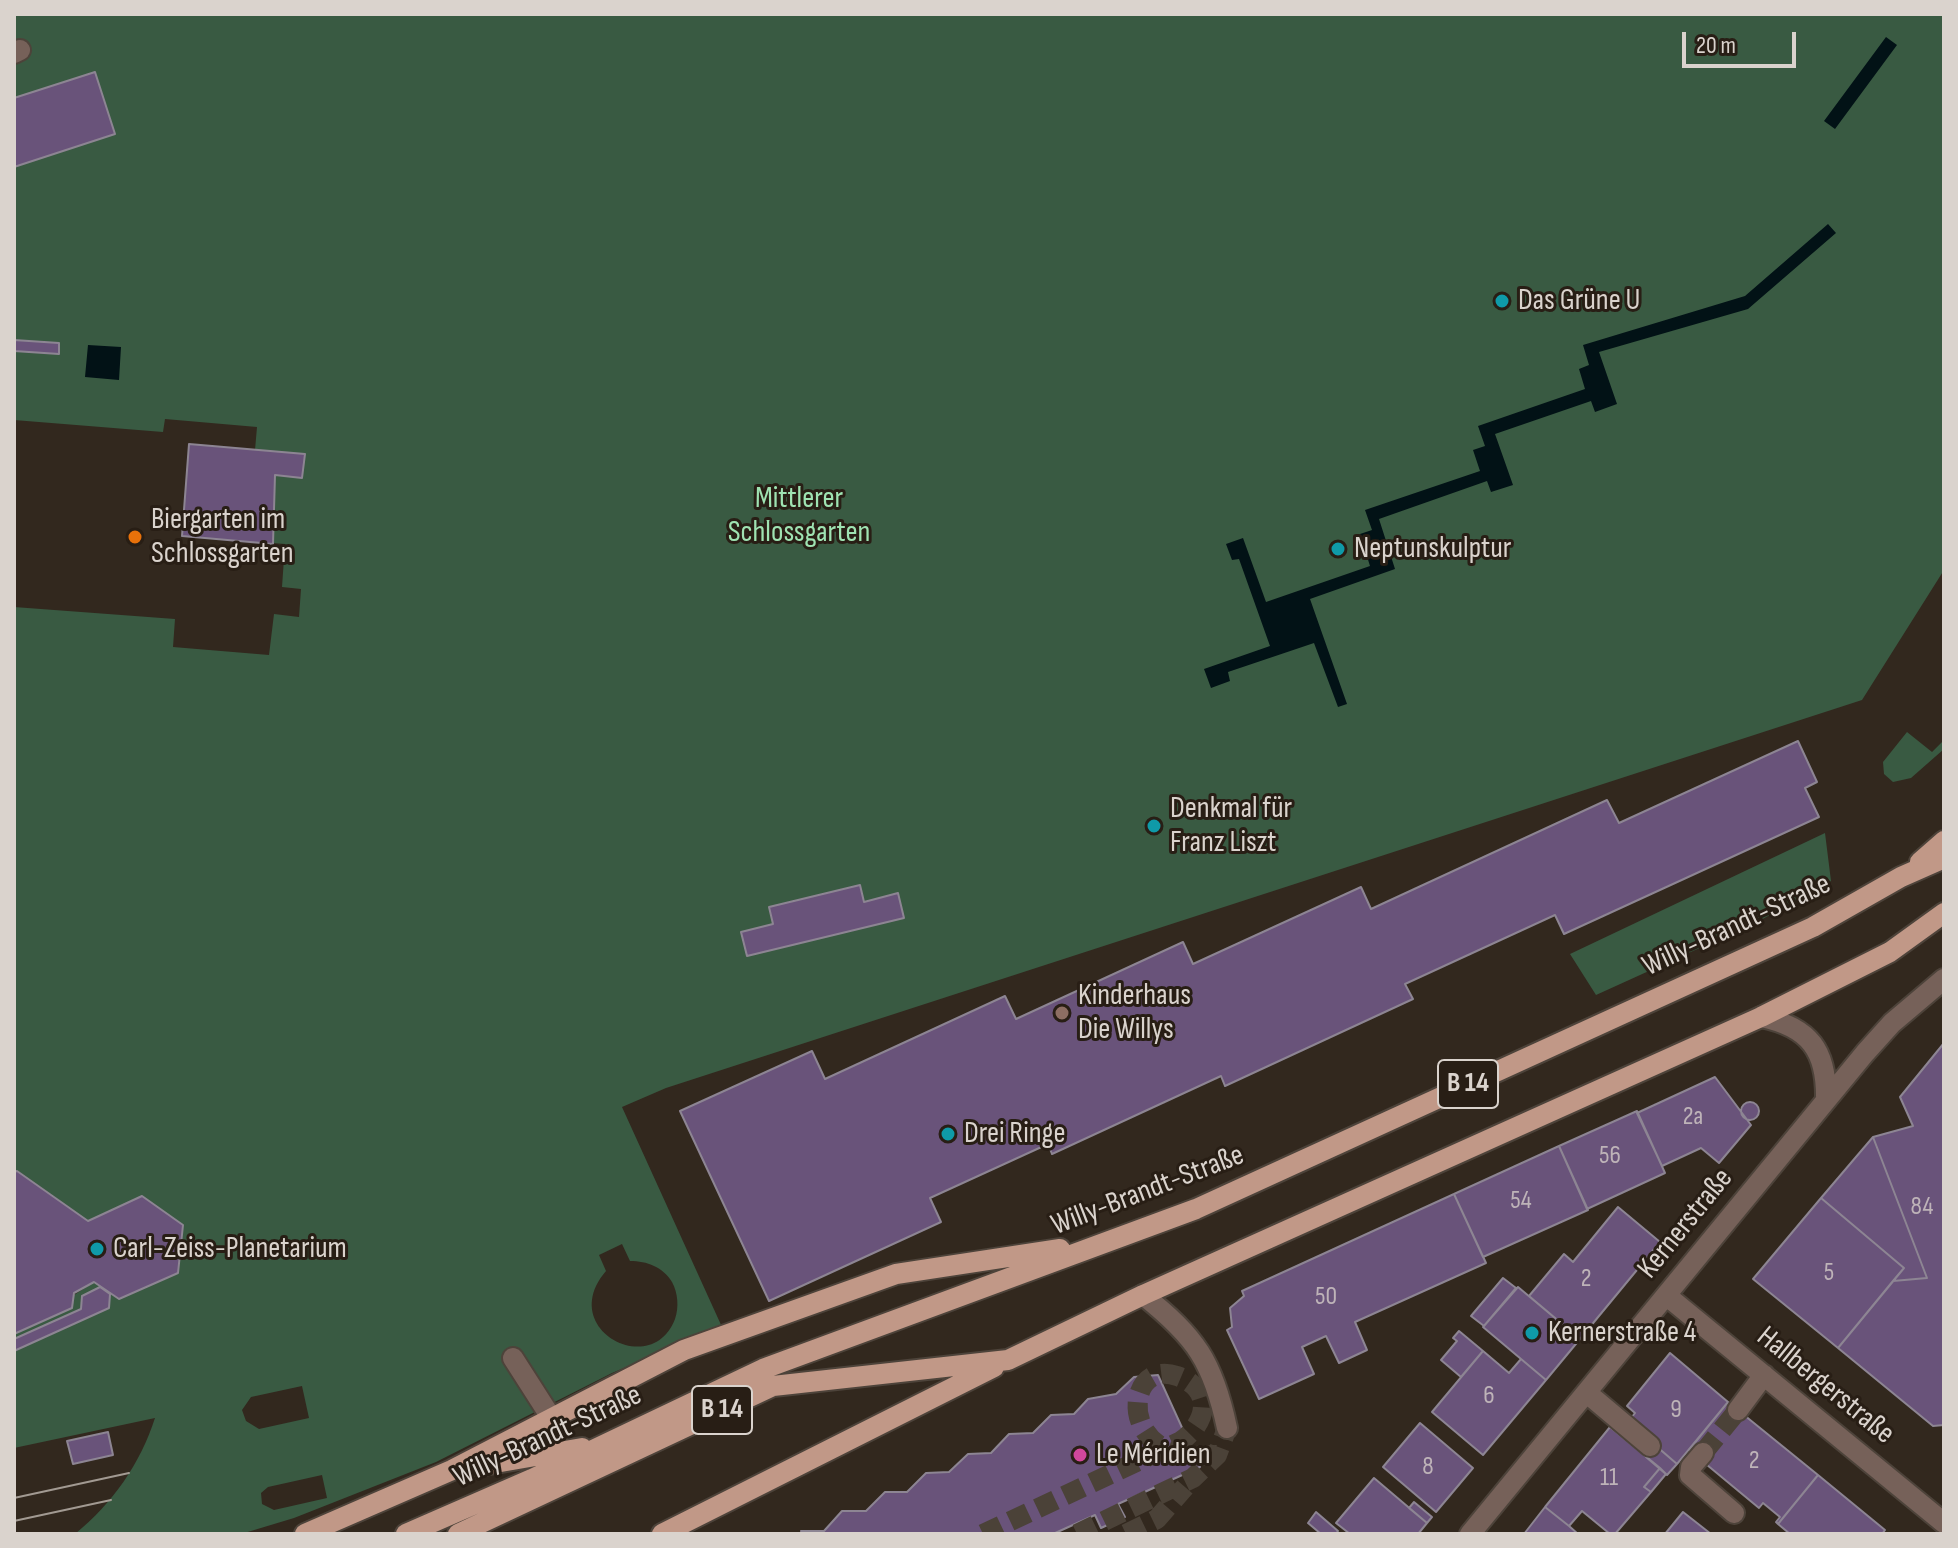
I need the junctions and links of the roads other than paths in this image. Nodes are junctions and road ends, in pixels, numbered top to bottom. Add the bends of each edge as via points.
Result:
1 (1944, 841) edge
2 (1944, 858) edge
3 (1901, 877) junction
4 (1944, 913) edge
5 (1944, 925) edge
6 (1890, 952) junction
7 (1944, 979) edge
8 (1934, 990) edge
9 (1761, 1017) junction
10 (1826, 1100) junction
11 (1108, 1241) junction
12 (1143, 1295) junction
13 (1667, 1296) junction
14 (513, 1358) dead end
15 (1008, 1360) junction
16 (1764, 1375) junction
17 (1587, 1393) junction
18 (1738, 1410) tunnel mouth
19 (552, 1419) junction
20 (1227, 1428) tunnel mouth
21 (606, 1444) junction
22 (1650, 1446) dead end
23 (1703, 1453) tunnel mouth
24 (452, 1470) junction
25 (1734, 1513) dead end
26 (1944, 1523) edge
27 (305, 1534) edge
28 (406, 1534) edge
29 (458, 1534) edge
30 (662, 1534) edge
31 (1470, 1534) edge

1 - 3 main road, B 14
2 - 3 main road
3 - 11 main road, Willy-Brandt-Straße / B 14 via 1813,927 1196,1209
4 - 6 main road, Willy-Brandt-Straße / B 14
5 - 6 main road
6 - 9 main road, Willy-Brandt-Straße / B 14
7 - 8 street, Kernerstraße
8 - 10 street, Kernerstraße via 1892,1023
9 - 10 street via 1787,1024 1814,1046 1826,1072
9 - 12 main road, Willy-Brandt-Straße / B 14
10 - 13 street, Kernerstraße
11 - 19 main road via 896,1274 684,1350
11 - 21 main road, Willy-Brandt-Straße / B 14 via 763,1369
12 - 15 main road, Willy-Brandt-Straße / B 14
12 - 20 street via 1182,1326 1211,1371
13 - 16 street, Hallbergerstraße
13 - 17 street, Kernerstraße
14 - 19 street
15 - 29 main road, Willy-Brandt-Straße / B 14 via 773,1386
15 - 30 main road
16 - 18 street
16 - 26 street, Hallbergerstraße
17 - 22 street
17 - 31 street, Kernerstraße
19 - 24 main road
21 - 24 main road
21 - 28 main road, Willy-Brandt-Straße / B 14
23 - 25 street via 1690,1475
24 - 27 main road

